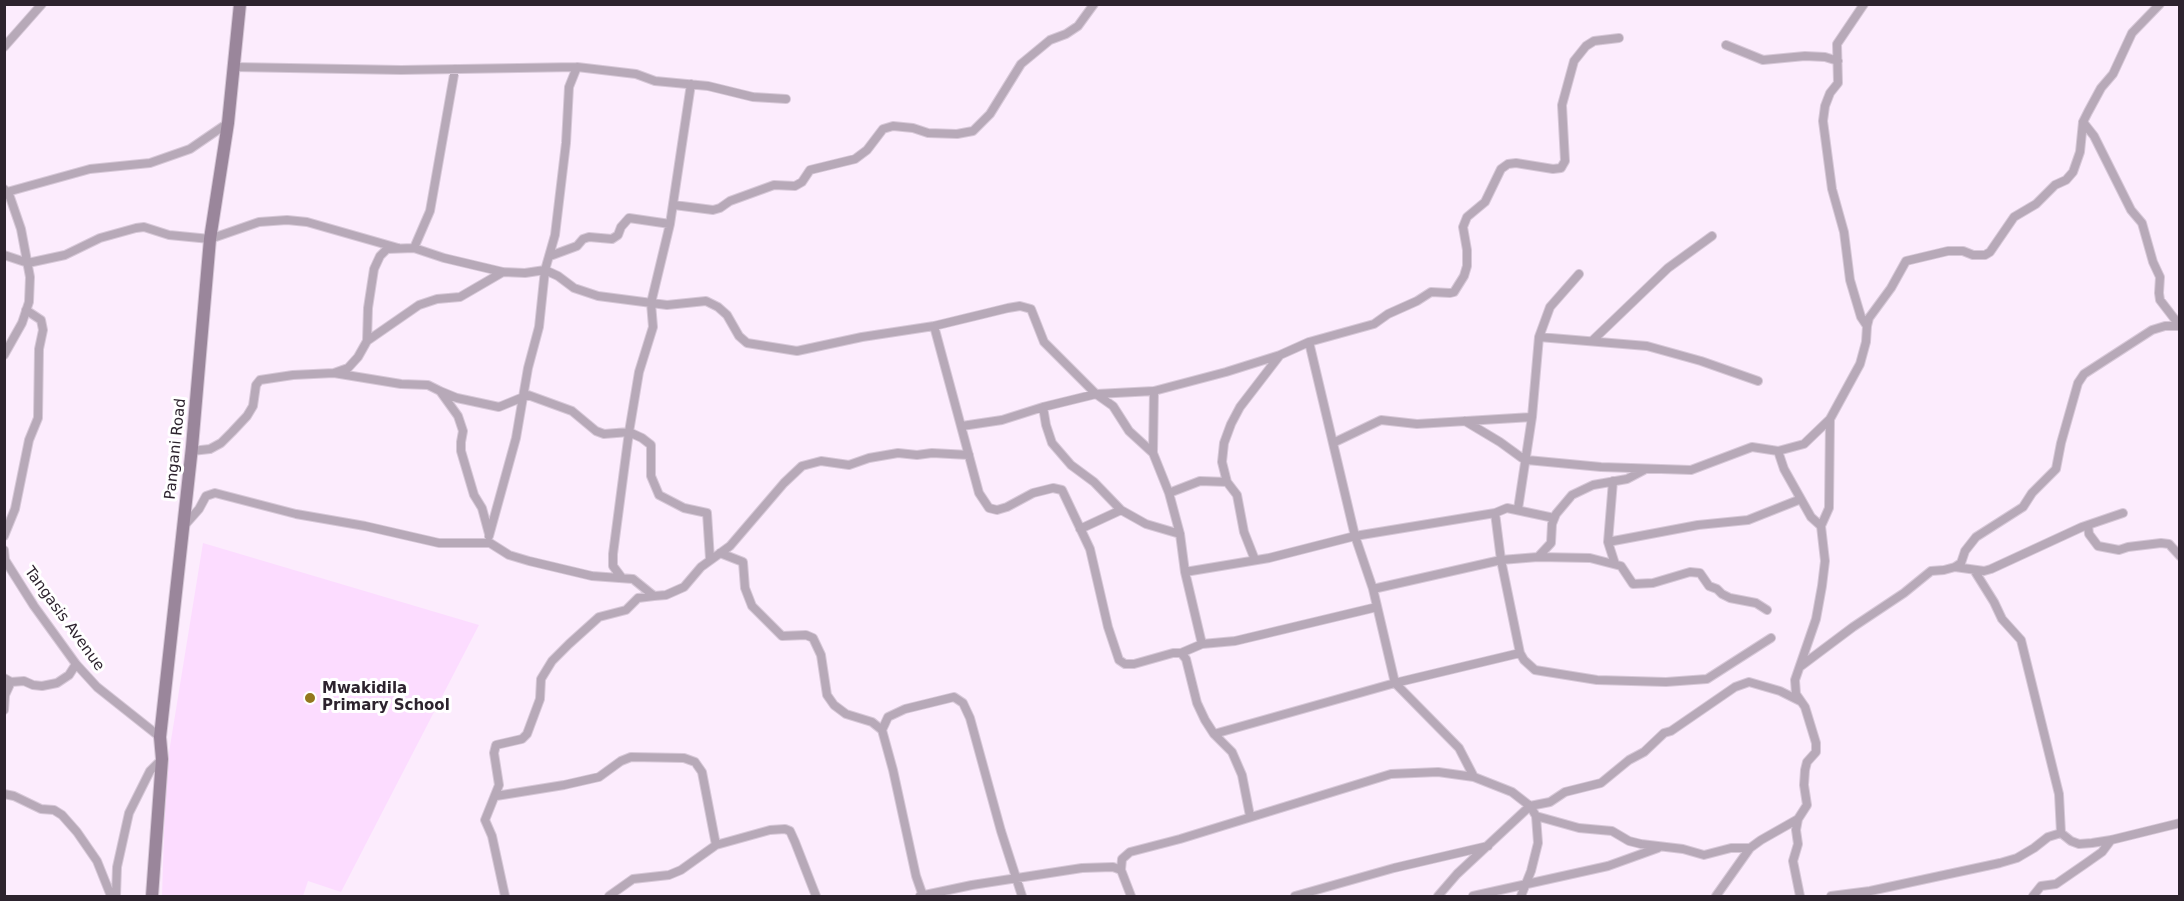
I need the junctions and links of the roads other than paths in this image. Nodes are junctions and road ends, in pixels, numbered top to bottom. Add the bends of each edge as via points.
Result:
1 (42, 4) edge
2 (240, 4) edge
3 (1094, 4) edge
4 (1864, 4) edge
5 (2160, 4) edge
6 (1619, 38) dead end
7 (1726, 45) dead end
8 (4, 47) edge
9 (1838, 61) junction
10 (234, 68) junction
11 (577, 68) junction
12 (455, 69) junction
13 (691, 84) junction
14 (786, 99) dead end
15 (2084, 122) junction
16 (228, 123) junction
17 (6, 190) edge
18 (674, 204) junction
19 (670, 224) junction
20 (1712, 236) dead end
21 (210, 239) junction
22 (398, 248) junction
23 (414, 248) junction
24 (4, 255) edge
25 (550, 256) junction
26 (28, 263) junction
27 (545, 270) junction
28 (503, 272) junction
29 (1579, 274) dead end
30 (651, 303) junction
31 (26, 310) junction
32 (934, 326) junction
33 (1867, 326) junction
34 (1539, 337) junction
35 (1593, 340) junction
36 (367, 341) junction
37 (1309, 342) junction
38 (4, 355) edge
39 (1280, 355) junction
40 (334, 373) junction
41 (1758, 381) dead end
42 (440, 391) junction
43 (1154, 391) junction
44 (1096, 394) junction
45 (522, 397) junction
46 (1043, 407) junction
47 (1532, 417) junction
48 (1830, 419) junction
49 (1465, 421) junction
50 (962, 426) junction
51 (629, 432) junction
52 (1333, 443) junction
53 (192, 451) junction
54 (1778, 452) junction
55 (1154, 453) junction
56 (969, 455) junction
57 (1527, 460) junction
58 (1647, 469) junction
59 (1613, 481) junction
60 (1227, 482) junction
61 (1169, 492) junction
62 (1801, 499) junction
63 (1518, 509) junction
64 (1121, 510) junction
65 (1494, 513) junction
66 (2123, 513) dead end
67 (1554, 518) junction
68 (2088, 525) junction
69 (1821, 526) junction
70 (183, 527) junction
71 (1080, 529) junction
72 (1180, 534) junction
73 (4, 536) edge
74 (1355, 536) junction
75 (489, 540) junction
76 (1608, 542) junction
77 (4, 550) edge
78 (720, 553) junction
79 (2180, 556) edge
80 (1538, 557) junction
81 (710, 559) junction
82 (4, 560) edge
83 (1255, 560) junction
84 (1501, 560) junction
85 (1615, 564) junction
86 (1956, 567) junction
87 (1974, 570) junction
88 (1185, 572) junction
89 (622, 578) junction
90 (1373, 589) junction
91 (654, 596) junction
92 (1377, 607) junction
93 (1767, 610) dead end
94 (1771, 638) dead end
95 (1202, 644) junction
96 (1520, 652) junction
97 (1181, 653) junction
98 (76, 664) junction
99 (1801, 666) junction
100 (8, 680) edge
101 (1395, 683) junction
102 (1801, 701) junction
103 (4, 710) edge
104 (882, 730) junction
105 (1214, 734) junction
106 (160, 737) junction
107 (162, 759) junction
108 (1474, 777) junction
109 (4, 794) edge
110 (496, 796) junction
111 (1530, 806) junction
112 (1250, 816) junction
113 (1536, 816) junction
114 (1798, 819) junction
115 (2180, 823) edge
116 (2061, 833) junction
117 (2111, 840) junction
118 (716, 845) junction
119 (1488, 846) junction
120 (1661, 847) junction
121 (1750, 848) junction
122 (1120, 870) junction
123 (1017, 878) junction
124 (1527, 883) junction
125 (922, 896) edge
126 (113, 897) edge
127 (152, 897) edge
128 (506, 897) edge
129 (609, 897) edge
130 (816, 897) edge
131 (1022, 897) edge
132 (1131, 897) edge
133 (1294, 897) edge
134 (1438, 897) edge
135 (1473, 897) edge
136 (1521, 897) edge
137 (1716, 897) edge
138 (1800, 897) edge
139 (1831, 897) edge
140 (2034, 897) edge

1 - 8 street
2 - 10 main road, Pangani Road
3 - 18 street via 1078,26 1050,40 1021,64 990,114 973,130 928,133 894,126 884,129 855,159 810,170 795,186 774,185 713,210
4 - 9 street via 1837,45
5 - 15 street via 2132,33
6 - 37 street via 1594,41 1574,61 1562,105 1565,160 1561,168 1508,164 1501,169 1485,202 1467,217 1463,226 1467,266 1454,292 1431,292 1374,324
7 - 9 street via 1763,60 1805,56
9 - 33 street via 1838,82 1830,93 1823,121 1850,280
10 - 12 street
10 - 16 main road, Pangani Road
11 - 12 street
11 - 13 street
11 - 25 street via 569,87 562,179
12 - 23 street via 430,211
13 - 14 street via 753,97
13 - 18 street
15 - 33 street via 2073,172 2014,218 1990,252 1980,256 1948,251 1906,261
15 - 86 street via 2131,210 2142,223 2160,277 2160,300 2180,326 2152,330 2084,374 2078,383 2056,469 2023,507 1976,537
16 - 17 street via 190,149 150,163 90,169
16 - 21 main road, Pangani Road
17 - 26 street via 19,221
18 - 19 street
19 - 25 street via 629,218 612,239 589,237
19 - 30 street
20 - 35 street via 1668,268
21 - 22 street via 259,222 287,220
21 - 26 street via 136,228 100,238 65,255
21 - 53 main road, Pangani Road
22 - 23 street
22 - 36 street via 387,249 374,269
23 - 28 street
24 - 26 street
25 - 27 street
26 - 31 street
27 - 28 street
27 - 30 street via 574,288 598,296
27 - 45 street via 539,327
28 - 36 street via 460,297 419,305
29 - 34 street via 1550,307
30 - 32 street via 706,302 727,315 747,343 797,351
30 - 51 street via 653,327 639,372
31 - 38 street
31 - 73 street via 41,320 43,330 38,418 29,440 15,509
32 - 44 street via 1020,306 1031,309 1044,342
32 - 50 street
33 - 48 street via 1860,364
34 - 35 street
34 - 47 street
35 - 41 street via 1647,346
36 - 40 street via 348,368
37 - 39 street
37 - 52 street
39 - 43 street
39 - 60 street via 1231,424 1222,462
40 - 42 street via 428,385
40 - 53 street via 261,380 256,385 253,406 232,432 210,449
42 - 45 street via 499,407
42 - 75 street via 458,416 463,431 461,452 482,508
43 - 44 street
43 - 55 street
44 - 46 street
44 - 55 street via 1113,406 1129,431
45 - 51 street via 528,395 572,411 604,435
45 - 75 street via 516,438
46 - 50 street via 1002,420
46 - 64 street via 1052,443
47 - 49 street
47 - 57 street
48 - 54 street via 1804,444
48 - 69 street via 1829,508
49 - 52 street via 1417,424 1381,420
49 - 57 street
50 - 56 street
51 - 81 street via 651,445 651,476 659,495 684,508 707,513
51 - 89 street via 613,554 613,566
52 - 74 street
53 - 70 main road, Pangani Road
54 - 58 street via 1752,447 1691,470
54 - 62 street
55 - 61 street
56 - 71 street via 979,494 989,508 1007,507 1033,493 1053,488 1062,490
56 - 78 street via 898,453 849,465 821,461 802,466
57 - 58 street
57 - 63 street
58 - 59 street
59 - 67 street via 1572,495
59 - 76 street
60 - 61 street via 1200,481
60 - 83 street via 1237,495 1244,532
61 - 72 street
62 - 69 street via 1810,517
62 - 76 street via 1748,520
63 - 65 street
63 - 67 street
64 - 71 street
64 - 72 street via 1146,524
65 - 74 street
65 - 84 street
66 - 68 street
67 - 80 street via 1551,543
68 - 79 street via 2098,546 2119,550 2162,543 2169,544
68 - 87 street via 2003,565
69 - 99 street via 1825,561 1822,586
70 - 75 street via 206,496 215,493 439,543
70 - 106 main road, Pangani Road
71 - 97 street via 1090,549 1119,660 1134,664
72 - 88 street
74 - 83 street
74 - 90 street
75 - 89 street via 509,555 529,561 592,576
76 - 85 street
77 - 82 street
78 - 81 street
78 - 104 street via 742,562 752,606 782,636 813,638 821,655 827,695 834,705
80 - 84 street
80 - 85 street via 1590,558
81 - 91 street via 684,586
82 - 98 street, Tangasis Avenue
83 - 88 street
84 - 90 street
84 - 96 street
85 - 93 street via 1621,566 1633,584 1700,573 1709,586 1722,594
86 - 87 street
86 - 99 street via 1931,571
87 - 116 street via 2002,619 2021,640 2059,794
88 - 95 street
89 - 91 street via 633,579
90 - 92 street
91 - 110 street via 638,598 626,610 599,617 552,661 541,679 540,699 527,734 522,739 495,745 499,785
92 - 95 street via 1235,641
92 - 101 street
94 - 96 street via 1707,679 1666,682 1557,675 1535,670
95 - 97 street
96 - 101 street
97 - 105 street via 1197,703
98 - 100 street via 69,675 42,687
98 - 106 street, Tangasis Avenue via 97,687
99 - 102 street via 1794,680
100 - 103 street
101 - 105 street
101 - 108 street via 1459,748
102 - 111 street via 1749,682 1736,687 1664,733 1601,783
102 - 114 street via 1816,743 1805,770 1807,805
104 - 123 street via 888,717 905,709 954,698 963,703
104 - 125 street
105 - 112 street via 1232,752 1242,775
106 - 107 main road, Pangani Road
107 - 126 street via 150,771 129,813
107 - 127 main road, Pangani Road
108 - 111 street via 1512,792
108 - 112 street via 1438,772 1391,774
109 - 126 street via 62,815 97,861
110 - 118 street via 599,777 631,757 684,758 695,762 702,772
110 - 128 street via 485,820
111 - 113 street
111 - 119 street
112 - 122 street via 1130,852 1122,859
113 - 120 street via 1579,828 1612,831 1629,841
113 - 124 street via 1538,843
114 - 121 street
114 - 138 street via 1793,861
115 - 117 street
116 - 117 street via 2079,844
116 - 139 street via 2017,858 2000,863
117 - 140 street via 2102,852 2060,882 2041,886
118 - 129 street via 681,870 633,879
118 - 130 street via 770,830 790,831
119 - 133 street
119 - 134 street
120 - 121 street via 1704,855
120 - 124 street via 1608,866
121 - 137 street
122 - 123 street via 1082,868
122 - 132 street
123 - 125 street
123 - 131 street
124 - 135 street
124 - 136 street

